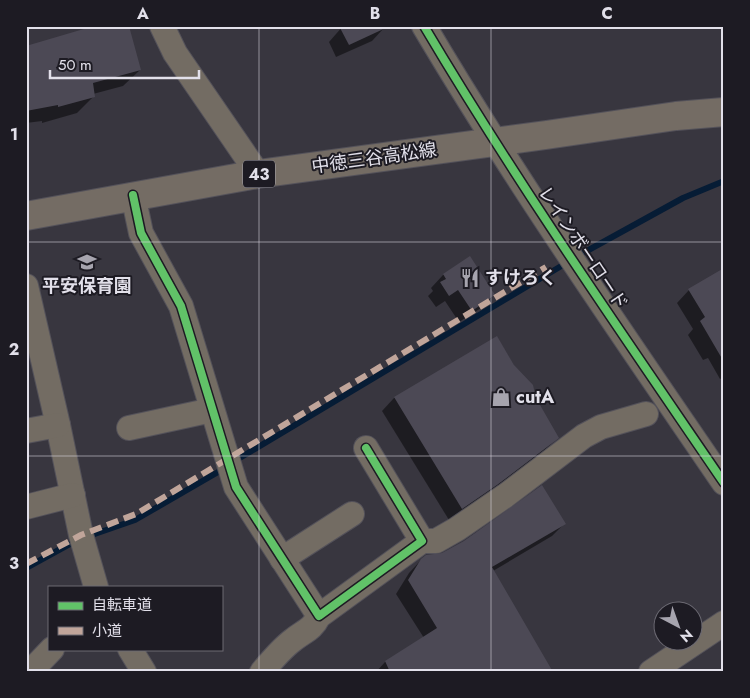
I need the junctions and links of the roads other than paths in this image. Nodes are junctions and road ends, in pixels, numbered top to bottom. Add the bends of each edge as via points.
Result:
1 (162, 26) edge
2 (424, 26) edge
3 (724, 112) edge
4 (494, 141) junction
5 (258, 174) junction
6 (133, 195) junction
7 (26, 216) edge
8 (26, 286) edge
9 (32, 337) edge
10 (212, 410) junction
11 (646, 414) dead end
12 (58, 424) junction
13 (129, 428) dead end
14 (26, 431) edge
15 (366, 448) dead end
16 (724, 483) edge
17 (73, 495) junction
18 (26, 507) edge
19 (352, 514) dead end
20 (422, 541) junction
21 (282, 559) junction
22 (96, 586) edge
23 (318, 616) junction
24 (724, 623) edge
25 (51, 650) edge
26 (131, 650) edge
27 (30, 672) edge
28 (144, 672) edge
29 (262, 672) edge
30 (651, 672) edge

1 - 5 street via 184,66
2 - 4 street, レインボーロード
3 - 4 main road, 中徳三谷高松線 / 43
4 - 5 main road, 中徳三谷高松線 / 43
4 - 16 street, レインボーロード
5 - 6 main road, 中徳三谷高松線 / 43
6 - 7 main road, 中徳三谷高松線 / 43
6 - 10 street via 141,233 181,306
8 - 9 street
9 - 12 street
10 - 13 street
10 - 21 street via 236,487
11 - 20 street via 601,427 584,436 457,529 436,541
12 - 14 street
12 - 17 street
15 - 20 street
17 - 18 street
17 - 22 street via 80,535
19 - 21 street
20 - 23 street
21 - 23 street
23 - 29 street via 314,626 275,655
24 - 30 street
25 - 27 street
26 - 28 street

